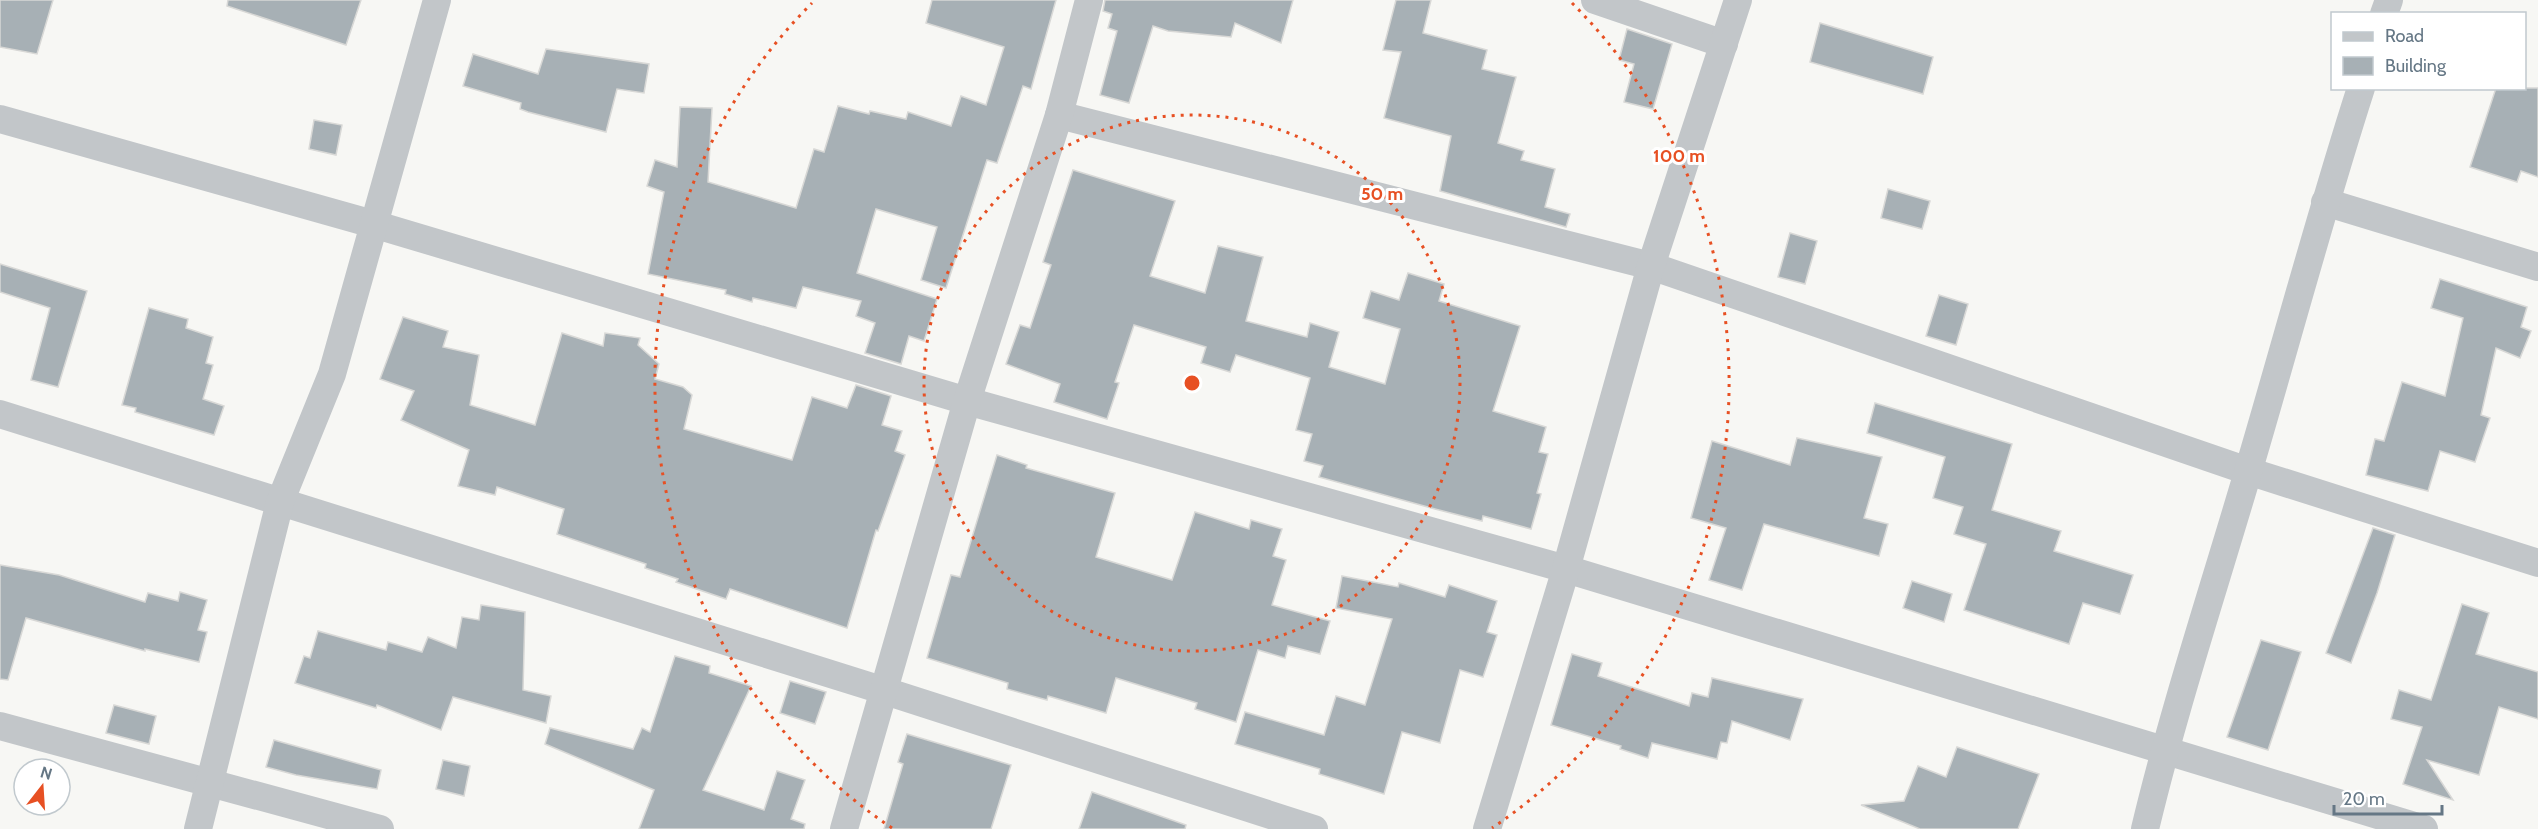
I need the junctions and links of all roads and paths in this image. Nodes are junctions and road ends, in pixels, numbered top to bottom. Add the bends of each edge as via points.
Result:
1 (436, 0) edge
2 (1089, 0) edge
3 (1595, 0) edge
4 (1738, 0) edge
5 (1724, 44) junction
6 (2360, 90) edge
7 (1059, 115) junction
8 (0, 119) edge
9 (2325, 202) junction
10 (372, 224) junction
11 (1651, 266) junction
12 (2538, 267) edge
13 (967, 401) junction
14 (0, 414) edge
15 (2248, 471) junction
16 (280, 502) junction
17 (2538, 563) edge
18 (1566, 569) junction
19 (885, 691) junction
20 (0, 726) edge
21 (2164, 750) junction
22 (212, 782) junction
23 (198, 829) edge
24 (380, 829) edge
25 (844, 829) edge
26 (1314, 829) edge
27 (1487, 829) edge
28 (2145, 829) edge
29 (2424, 829) edge

1 - 10 street
2 - 7 street
3 - 5 street
4 - 5 street
5 - 11 street
6 - 9 street
7 - 11 street
7 - 13 street
8 - 10 street
9 - 12 street
9 - 15 street
10 - 13 street
10 - 16 street via 332,374
11 - 15 street
11 - 18 street
13 - 18 street
13 - 19 street
14 - 16 street
15 - 17 street
15 - 21 street
16 - 19 street
16 - 22 street
18 - 21 street
18 - 27 street
19 - 25 street
19 - 26 street
20 - 22 street
21 - 28 street
21 - 29 street
22 - 23 street
22 - 24 street

